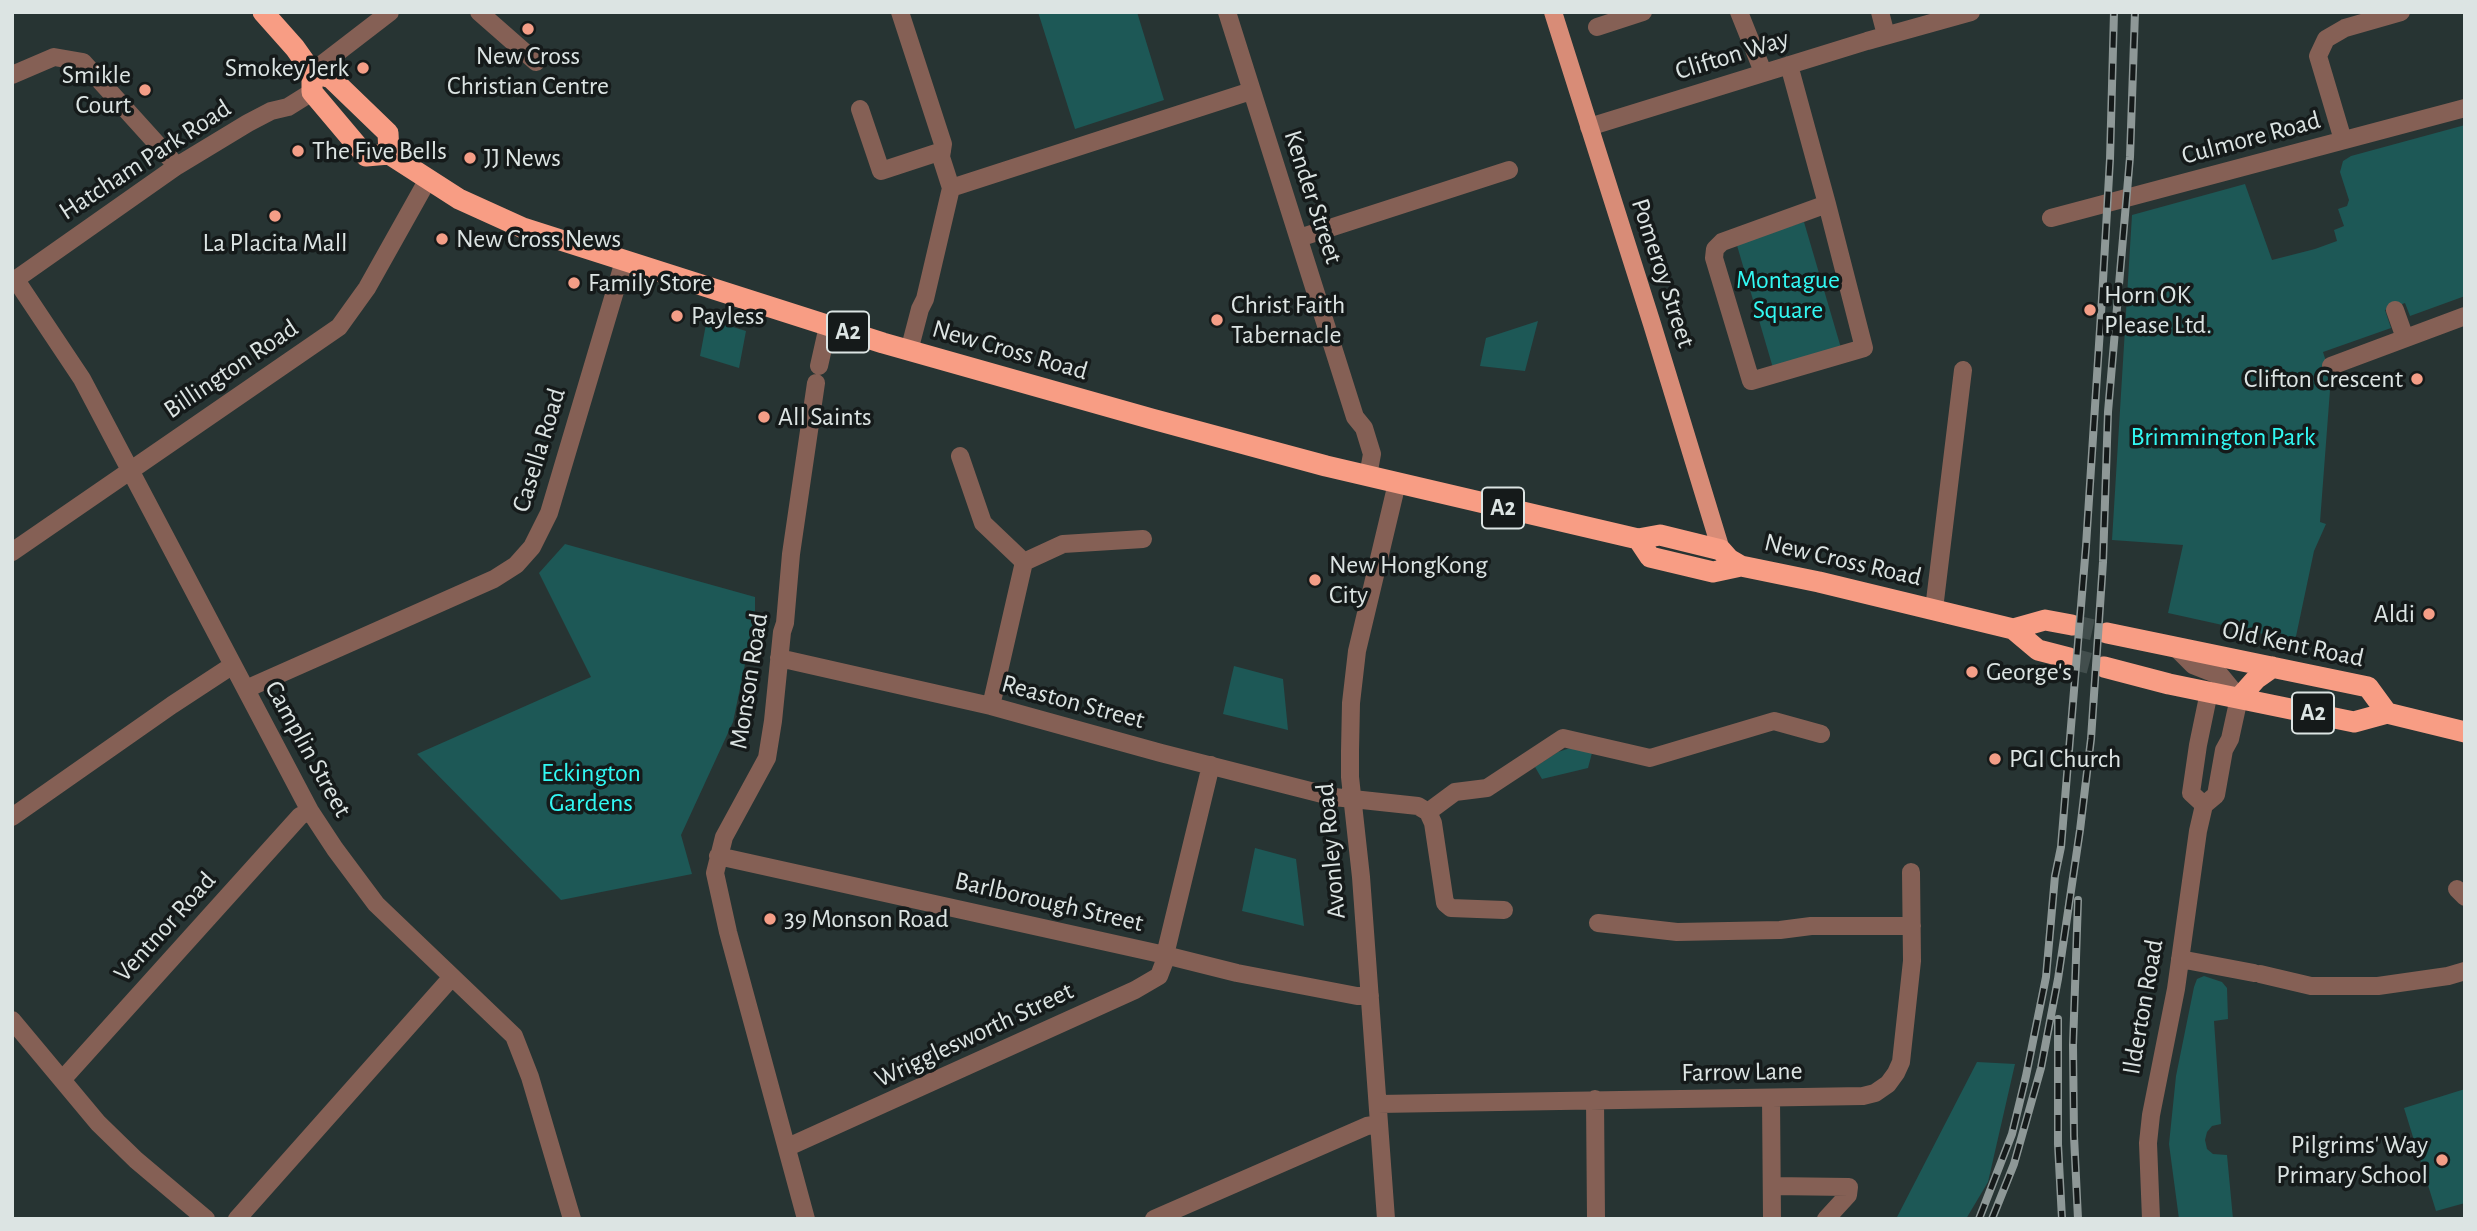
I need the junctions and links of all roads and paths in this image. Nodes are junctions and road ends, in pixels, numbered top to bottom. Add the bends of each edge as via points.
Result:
1 (262, 12) edge
2 (390, 12) edge
3 (479, 12) edge
4 (900, 12) edge
5 (1227, 12) edge
6 (1553, 12) edge
7 (1643, 12) edge
8 (1740, 12) edge
9 (1880, 12) edge
10 (1971, 12) edge
11 (2401, 12) edge
12 (1597, 27) dead end
13 (1886, 35) junction
14 (536, 62) dead end
15 (1789, 65) junction
16 (1763, 72) junction
17 (12, 75) edge
18 (312, 82) junction
19 (1251, 91) junction
20 (2465, 108) edge
21 (860, 109) dead end
22 (1589, 127) junction
23 (2343, 140) junction
24 (942, 151) junction
25 (389, 154) junction
26 (177, 166) junction
27 (1509, 170) dead end
28 (426, 180) junction
29 (951, 188) junction
30 (1828, 204) junction
31 (2051, 218) dead end
32 (1299, 239) junction
33 (624, 261) junction
34 (14, 281) edge
35 (2395, 310) dead end
36 (2465, 316) edge
37 (828, 326) junction
38 (2405, 338) junction
39 (909, 351) junction
40 (2331, 366) dead end
41 (1963, 370) dead end
42 (960, 456) dead end
43 (131, 471) junction
44 (1368, 476) junction
45 (1397, 483) junction
46 (1639, 539) junction
47 (1143, 540) dead end
48 (1721, 550) junction
49 (12, 552) edge
50 (1024, 562) junction
51 (1741, 566) junction
52 (1934, 609) junction
53 (2072, 625) tunnel mouth
54 (2013, 629) junction
55 (2107, 633) tunnel mouth
56 (2176, 648) junction
57 (779, 658) junction
58 (2069, 658) tunnel mouth
59 (233, 665) junction
60 (2104, 667) tunnel mouth
61 (2273, 667) junction
62 (246, 689) junction
63 (2209, 692) junction
64 (2239, 698) junction
65 (991, 706) junction
66 (2387, 713) junction
67 (2465, 732) edge
68 (1821, 734) dead end
69 (1212, 765) junction
70 (1352, 798) junction
71 (2204, 805) junction
72 (310, 811) junction
73 (1428, 812) junction
74 (12, 817) edge
75 (718, 856) junction
76 (1911, 872) dead end
77 (1504, 910) dead end
78 (1598, 923) dead end
79 (1912, 926) junction
80 (1166, 955) junction
81 (2180, 958) junction
82 (2465, 971) edge
83 (452, 977) junction
84 (1370, 996) junction
85 (12, 1020) edge
86 (62, 1080) junction
87 (1771, 1098) junction
88 (1595, 1099) junction
89 (1378, 1104) junction
90 (1380, 1124) junction
91 (788, 1147) junction
92 (1772, 1186) junction
93 (206, 1219) edge
94 (237, 1219) edge
95 (572, 1219) edge
96 (806, 1219) edge
97 (1154, 1219) edge
98 (1386, 1219) edge
99 (1596, 1219) edge
100 (1773, 1219) edge
101 (1826, 1219) edge
102 (2151, 1219) edge

1 - 18 highway, New Cross Road / A2 via 295,48
2 - 18 street, Hatcham Park Road
3 - 14 street
4 - 24 street
5 - 19 street, Kender Street
6 - 22 main road, Pomeroy Street
7 - 12 street
8 - 16 street
9 - 13 street
10 - 13 street, Clifton Way
11 - 23 street via 2345,28 2326,39 2322,47 2318,56
13 - 15 street, Clifton Way
15 - 16 street, Clifton Way
15 - 30 street
16 - 22 street, Clifton Way
17 - 26 street via 54,57 83,62
18 - 25 highway, New Cross Road / A2 via 366,156
18 - 25 highway, New Cross Road / A2 via 331,78 388,134
18 - 26 street, Hatcham Park Road via 288,107 248,123
19 - 29 street
19 - 32 street, Kender Street
20 - 23 street, Culmore Road
21 - 24 street via 881,171
22 - 48 main road, Pomeroy Street
23 - 31 street, Culmore Road
24 - 29 street
25 - 28 highway, New Cross Road / A2
26 - 34 street, Hatcham Park Road
27 - 32 street
28 - 33 highway, New Cross Road / A2 via 523,228
28 - 43 street, Billington Road via 367,288 340,327
29 - 39 street
30 - 30 street via 1864,348 1751,381 1714,258 1715,248
32 - 44 street, Kender Street via 1355,417 1364,428 1372,454
33 - 37 highway, New Cross Road / A2
33 - 62 street, Casella Road via 549,513 532,547 494,579
34 - 43 street, Camplin Street via 73,363
35 - 38 street
36 - 38 street
37 - 39 highway, New Cross Road / A2
37 - 57 street, Monson Road
38 - 40 street
39 - 44 highway, New Cross Road / A2
41 - 52 street
42 - 50 street via 983,523
43 - 49 street, Billington Road
43 - 59 street, Camplin Street
44 - 45 highway, New Cross Road / A2
45 - 46 highway, New Cross Road / A2
45 - 70 street, Avonley Road via 1357,651 1351,703
46 - 48 highway, New Cross Road / A2 via 1660,535
46 - 51 highway, New Cross Road / A2 via 1650,557 1713,572
47 - 50 street via 1063,544
48 - 51 highway, New Cross Road / A2
50 - 65 street
51 - 52 highway, New Cross Road / A2
52 - 54 highway, A2
53 - 54 highway, A2 via 2045,620
54 - 58 highway, A2 via 2038,650
55 - 56 highway, Old Kent Road / A2
56 - 61 highway, Old Kent Road / A2
56 - 64 street, Old Kent Road via 2193,665 2221,676
57 - 65 street, Reaston Street
57 - 75 street, Monson Road via 767,758
59 - 62 street, Camplin Street
59 - 74 street
60 - 63 highway, A2
61 - 64 highway
61 - 66 highway, Old Kent Road / A2 via 2368,687
62 - 72 street, Camplin Street
63 - 64 highway, A2
63 - 71 street, Ilderton Road via 2191,793
64 - 66 highway, A2 via 2354,722
64 - 71 street, Ilderton Road via 2216,795
65 - 69 street, Reaston Street
66 - 67 highway, A2
68 - 73 street via 1774,721 1650,758 1563,738 1487,788 1455,792
69 - 70 street, Reaston Street
69 - 80 street
70 - 73 street, Reaston Street via 1418,806
70 - 84 street, Avonley Road
71 - 81 street, Ilderton Road
72 - 83 street, Camplin Street via 376,904
72 - 86 street, Ventnor Road via 300,816
73 - 77 street via 1446,903 1451,908
75 - 80 street, Barlborough Street
75 - 91 street, Monson Road via 717,888
76 - 79 street, Farrow Lane
78 - 79 street via 1677,932
79 - 87 street, Farrow Lane via 1901,1062 1888,1084 1863,1096
80 - 84 street, Barlborough Street via 1237,973
80 - 91 street, Wrigglesworth Street via 1159,976 1144,985
81 - 82 street via 2311,986 2389,984
81 - 102 street, Ilderton Road via 2151,1115
83 - 94 street
83 - 95 street, Camplin Street via 502,1022 522,1052
84 - 89 street, Avonley Road
85 - 86 street
86 - 93 street via 136,1160
87 - 88 street, Farrow Lane
87 - 92 street
88 - 89 street, Farrow Lane
88 - 99 street
89 - 90 street, Avonley Road
90 - 97 street
90 - 98 street, Avonley Road
91 - 96 street, Monson Road
92 - 100 street
92 - 101 street via 1849,1187 1849,1195

